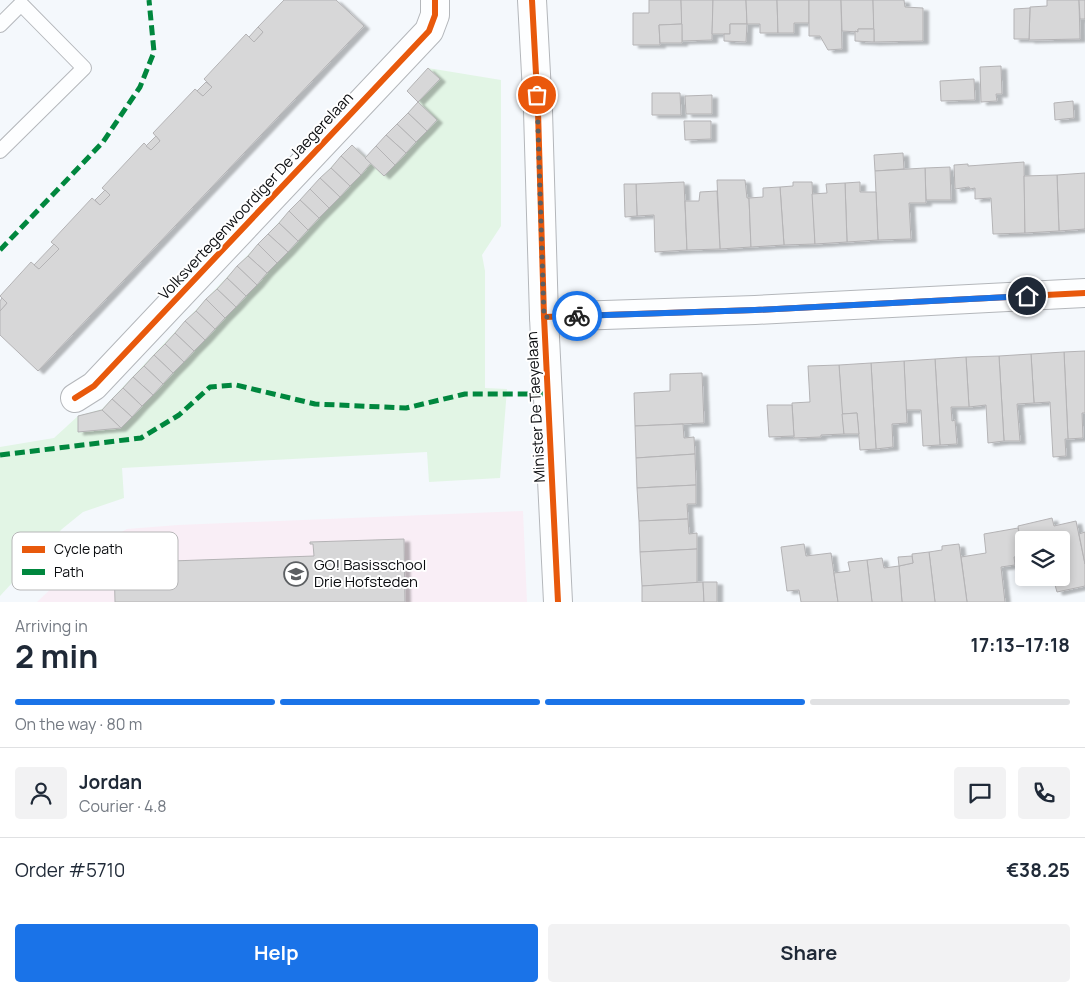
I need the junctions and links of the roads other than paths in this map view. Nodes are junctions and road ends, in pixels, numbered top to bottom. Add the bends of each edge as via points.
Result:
1 (435, 0) edge
2 (532, 0) edge
3 (0, 25) edge
4 (0, 151) edge
5 (1085, 293) edge
6 (544, 317) junction
7 (75, 398) dead end
8 (558, 602) edge

1 - 7 street, Volksvertegenwoordiger De Jaegerelaan via 430,32 94,386
2 - 6 street, Minister De Taeyelaan
3 - 4 lane via 21,4 84,68
5 - 6 street
6 - 8 street, Minister De Taeyelaan

